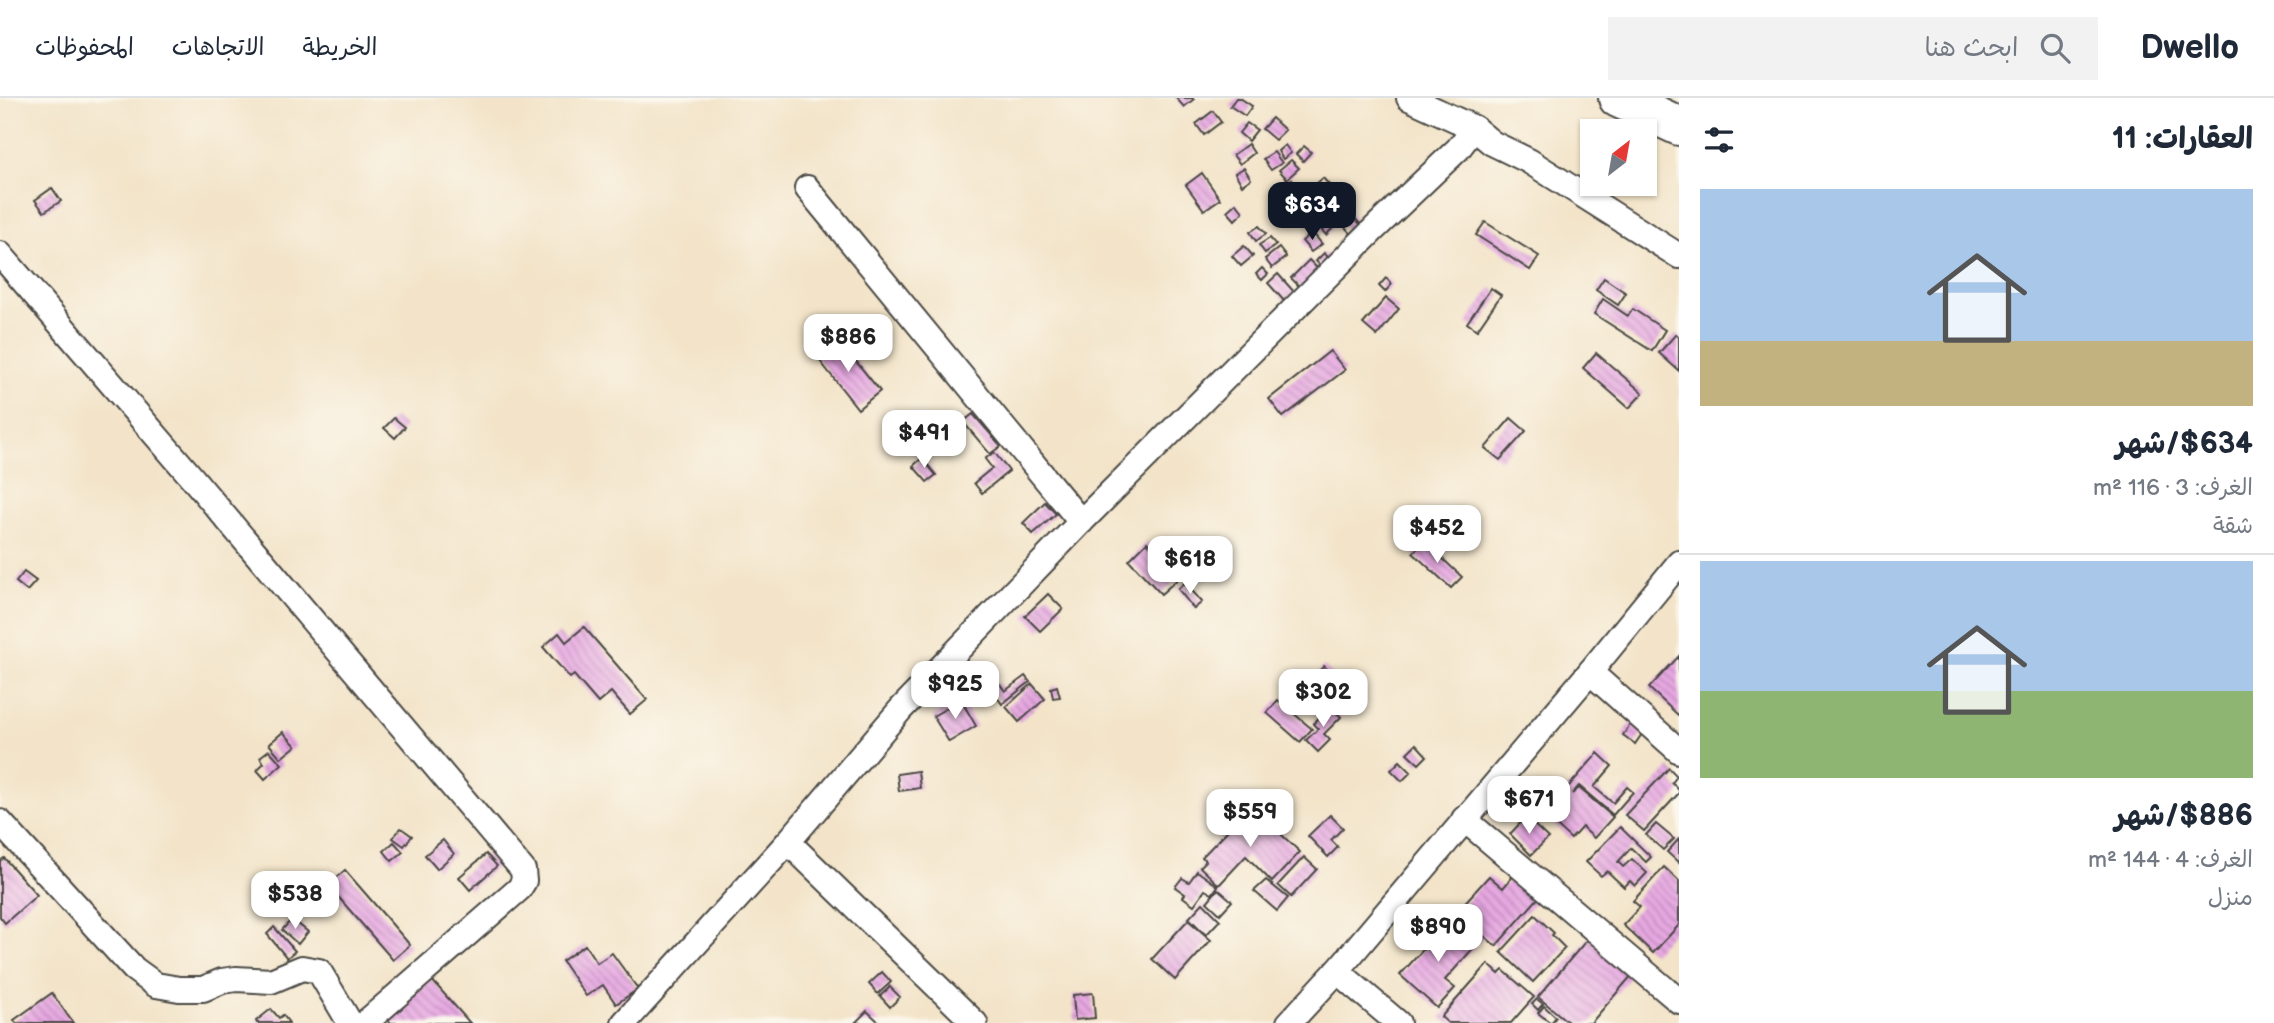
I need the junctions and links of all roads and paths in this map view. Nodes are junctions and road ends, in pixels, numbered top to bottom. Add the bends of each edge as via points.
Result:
1 (1409, 98) edge
2 (1618, 98) edge
3 (1679, 126) edge
4 (1474, 128) junction
5 (807, 188) dead end
6 (0, 254) edge
7 (1679, 256) edge
8 (1081, 522) junction
9 (1679, 563) edge
10 (1590, 672) junction
11 (1679, 751) edge
12 (1464, 819) junction
13 (0, 822) edge
14 (788, 842) junction
15 (1337, 971) junction
16 (1679, 1001) edge
17 (350, 1023) edge
18 (365, 1023) edge
19 (624, 1023) edge
20 (975, 1023) edge
21 (1289, 1023) edge
22 (1398, 1023) edge

1 - 4 street
2 - 3 main road
4 - 7 street
4 - 8 street via 1458,149
5 - 8 street
6 - 18 street via 523,870 519,889
8 - 14 street via 901,709
9 - 10 street
10 - 11 street
10 - 12 street
12 - 15 street
12 - 16 street
13 - 17 street via 134,969 156,985 203,989 236,979 271,981 302,968 319,971
14 - 19 street
14 - 20 street
15 - 21 street
15 - 22 street

